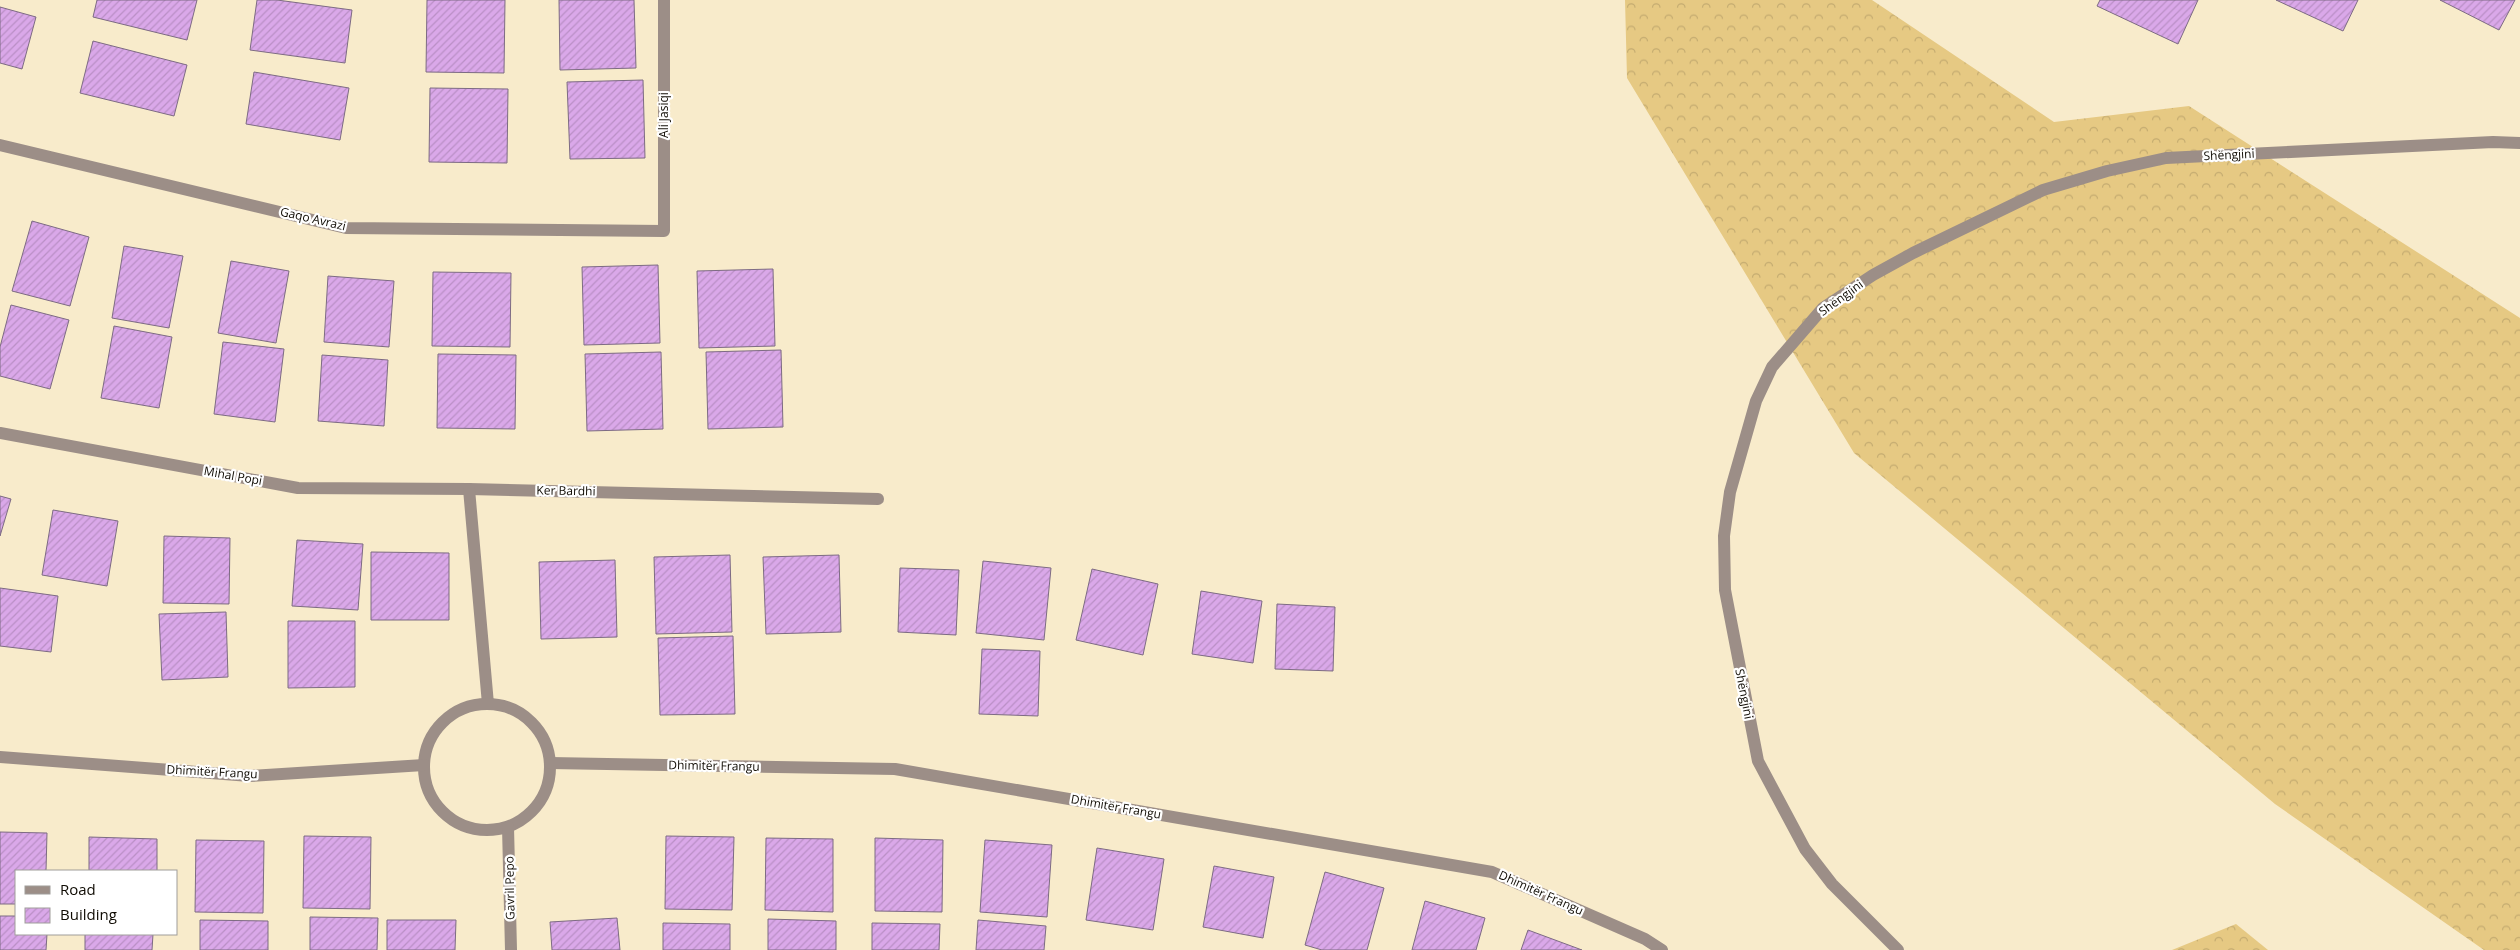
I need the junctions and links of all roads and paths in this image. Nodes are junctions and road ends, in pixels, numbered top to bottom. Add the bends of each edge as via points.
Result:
1 (664, 0) edge
2 (2520, 143) edge
3 (0, 145) edge
4 (664, 231) joint
5 (0, 433) edge
6 (469, 489) junction
7 (878, 499) dead end
8 (488, 704) junction
9 (0, 757) edge
10 (550, 763) junction
11 (424, 765) junction
12 (508, 827) junction
13 (1646, 944) edge
14 (511, 950) edge
15 (1662, 950) edge
16 (1898, 950) edge

1 - 4 street, Ali Jasiqi
2 - 16 street, Shëngjini via 2166,158 2043,190 1873,275 1823,308 1772,367 1756,401 1732,482 1724,536 1725,590 1758,761 1805,849 1832,884
3 - 4 street, Gaqo Avrazi via 346,228
5 - 6 street, Mihal Popi via 298,488
6 - 7 street, Ker Bardhi
6 - 8 street
8 - 10 street via 507,706 524,715 537,728 546,745
8 - 11 street via 468,706 451,715 432,737
9 - 11 street, Dhimitër Frangu via 250,776
10 - 12 street via 548,784 540,802 526,817
10 - 13 street, Dhimitër Frangu via 894,769 1492,872
11 - 12 street via 433,798 450,818 468,827 488,830
12 - 14 street, Gavril Pepo
13 - 15 street, Dhimitër Frangu

